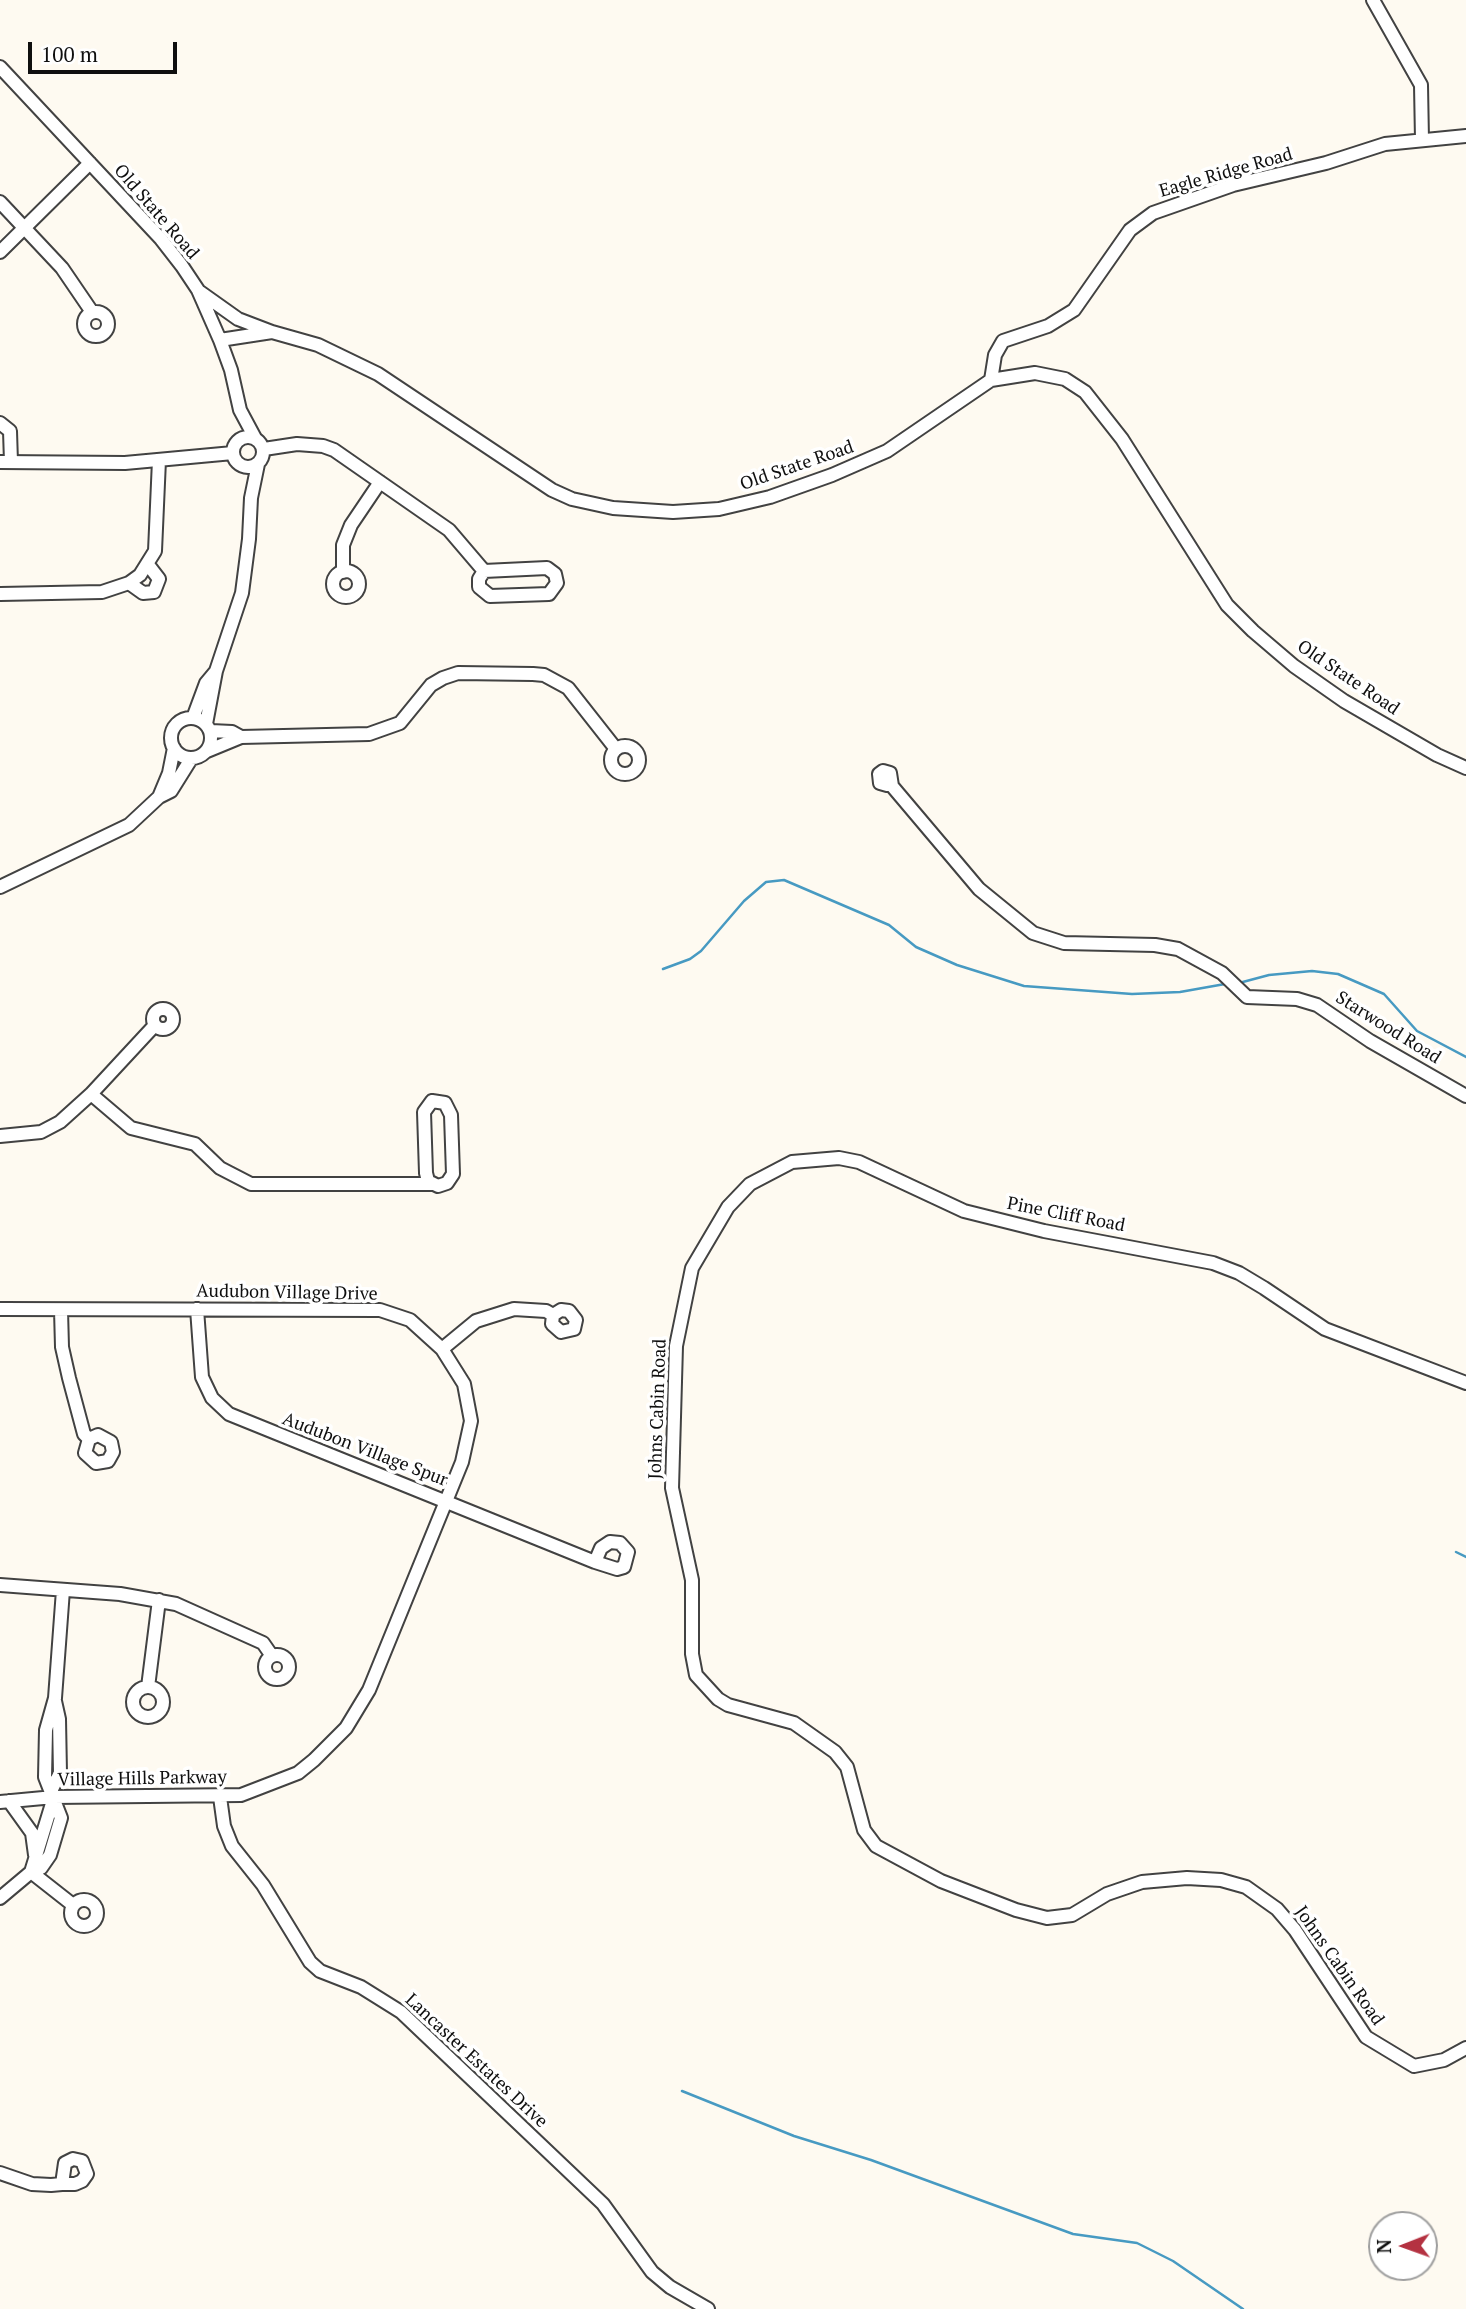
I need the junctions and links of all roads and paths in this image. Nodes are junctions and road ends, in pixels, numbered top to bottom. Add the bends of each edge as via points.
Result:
1 (1373, 0) edge
2 (0, 67) edge
3 (1466, 136) edge
4 (1422, 140) junction
5 (90, 163) junction
6 (0, 202) edge
7 (25, 228) junction
8 (0, 252) edge
9 (198, 290) junction
10 (92, 312) dead end
11 (272, 332) junction
12 (220, 340) junction
13 (991, 380) junction
14 (240, 410) junction
15 (0, 423) edge
16 (256, 438) junction
17 (235, 447) junction
18 (264, 449) junction
19 (159, 460) junction
20 (5, 462) edge
21 (258, 464) junction
22 (240, 465) junction
23 (380, 482) junction
24 (250, 498) junction
25 (149, 566) junction
26 (484, 571) junction
27 (343, 572) dead end
28 (129, 583) junction
29 (0, 594) edge
30 (216, 671) junction
31 (192, 718) junction
32 (209, 728) junction
33 (241, 737) junction
34 (174, 748) junction
35 (616, 749) dead end
36 (207, 751) junction
37 (191, 759) junction
38 (1466, 768) edge
39 (891, 782) dead end
40 (159, 797) junction
41 (0, 887) edge
42 (155, 1025) dead end
43 (91, 1094) junction
44 (1466, 1096) edge
45 (0, 1136) edge
46 (432, 1184) junction
47 (692, 1268) joint
48 (0, 1309) edge
49 (197, 1309) junction
50 (61, 1310) junction
51 (553, 1315) dead end
52 (442, 1349) junction
53 (1466, 1383) edge
54 (89, 1439) dead end
55 (447, 1501) junction
56 (595, 1562) dead end
57 (0, 1586) edge
58 (63, 1590) junction
59 (159, 1600) junction
60 (384, 1653) joint
61 (272, 1656) dead end
62 (148, 1687) dead end
63 (53, 1793) junction
64 (219, 1797) junction
65 (5, 1802) edge
66 (35, 1855) junction
67 (31, 1872) junction
68 (0, 1898) edge
69 (73, 1905) dead end
70 (1466, 2048) edge
71 (0, 2173) edge
72 (62, 2184) junction
73 (708, 2309) edge

1 - 4 street via 1421,85
2 - 5 street, Old State Road
3 - 4 street, Eagle Ridge Road
4 - 13 street, Eagle Ridge Road via 1385,144 1224,188 1153,213 1130,230 1074,310 1048,326 1003,341 995,355
5 - 7 street
5 - 9 street, Old State Road via 161,239
6 - 7 street
7 - 8 street
7 - 10 street via 62,268
9 - 11 street via 238,319
9 - 12 street, Old State Road
11 - 12 street, Old State Road
11 - 13 street, Old State Road via 318,345 367,368 552,490 572,499 625,509 719,509 771,497 887,451
12 - 14 street
13 - 38 street, Old State Road via 1035,373 1077,384 1122,439 1227,605 1253,631 1344,701
14 - 16 street
14 - 17 street
15 - 20 street via 10,430
16 - 17 street via 246,437
16 - 18 street
17 - 19 street
17 - 22 street
18 - 21 street
18 - 23 street via 323,446
19 - 20 street
19 - 25 street via 158,533
21 - 22 street
21 - 24 street
22 - 24 street
23 - 26 street via 449,530
23 - 27 street via 342,545
24 - 30 street via 242,593
25 - 28 street
25 - 28 street via 159,579 154,592 143,593
26 - 26 street via 479,587 490,596 549,594 557,583 547,568
28 - 29 street via 102,592
30 - 31 street
30 - 32 street
31 - 32 street
31 - 34 street via 174,727
32 - 33 street
32 - 36 street via 212,740
33 - 35 street via 369,734 400,723 431,685 443,678 533,674 568,688
33 - 36 street
34 - 37 street
34 - 40 street
36 - 37 street
37 - 40 street via 171,791
39 - 44 street, Starwood Road via 961,870 1033,933 1063,943 1155,945 1178,950 1222,973 1247,997 1297,999 1317,1005
40 - 41 street via 129,825
42 - 43 street
43 - 45 street via 60,1122 41,1132
43 - 46 street via 131,1128 195,1143 220,1168 251,1184
46 - 46 street via 443,1185 453,1174 451,1110 441,1101 428,1104 424,1112 426,1173
47 - 53 street, Pine Cliff Road via 728,1207 750,1184 792,1161 839,1158 880,1170 964,1211 1213,1263 1256,1283 1325,1329
47 - 70 street, Johns Cabin Road via 676,1346 672,1488 692,1580 696,1675 718,1699 794,1723 823,1741 847,1767 864,1830 876,1846 941,1881 1046,1917 1072,1915 1107,1894 1142,1882 1221,1880 1246,1887 1277,1909 1295,1930 1366,2037 1414,2066 1444,2060
48 - 50 street, Audubon Village Drive
49 - 50 street, Audubon Village Drive
49 - 52 street, Audubon Village Drive via 368,1308 410,1320
49 - 55 street, Audubon Village Spur via 202,1377 220,1408 240,1420
50 - 54 street via 62,1347
51 - 52 street via 541,1310 500,1311 476,1321
52 - 55 street, Audubon Village Drive via 464,1384 471,1420
55 - 56 street, Audubon Village Spur
55 - 60 street, Audubon Village Drive
57 - 58 street
58 - 59 street
58 - 63 street via 55,1698 46,1730 45,1777
59 - 61 street via 224,1623 263,1643
59 - 62 street
60 - 64 street, Village Hills Parkway via 346,1728 314,1760 298,1773 260,1789
63 - 64 street, Village Hills Parkway
63 - 65 street, Village Hills Parkway
63 - 66 street
63 - 67 street via 61,1813 59,1829 41,1868
64 - 73 street, Lancaster Estates Drive via 232,1846 263,1885 310,1962 401,2012 603,2204 652,2272
65 - 66 street via 32,1833
66 - 67 street
67 - 68 street
67 - 69 street
71 - 72 street via 32,2184
72 - 72 street via 62,2167 73,2158 82,2161 87,2169 85,2178

